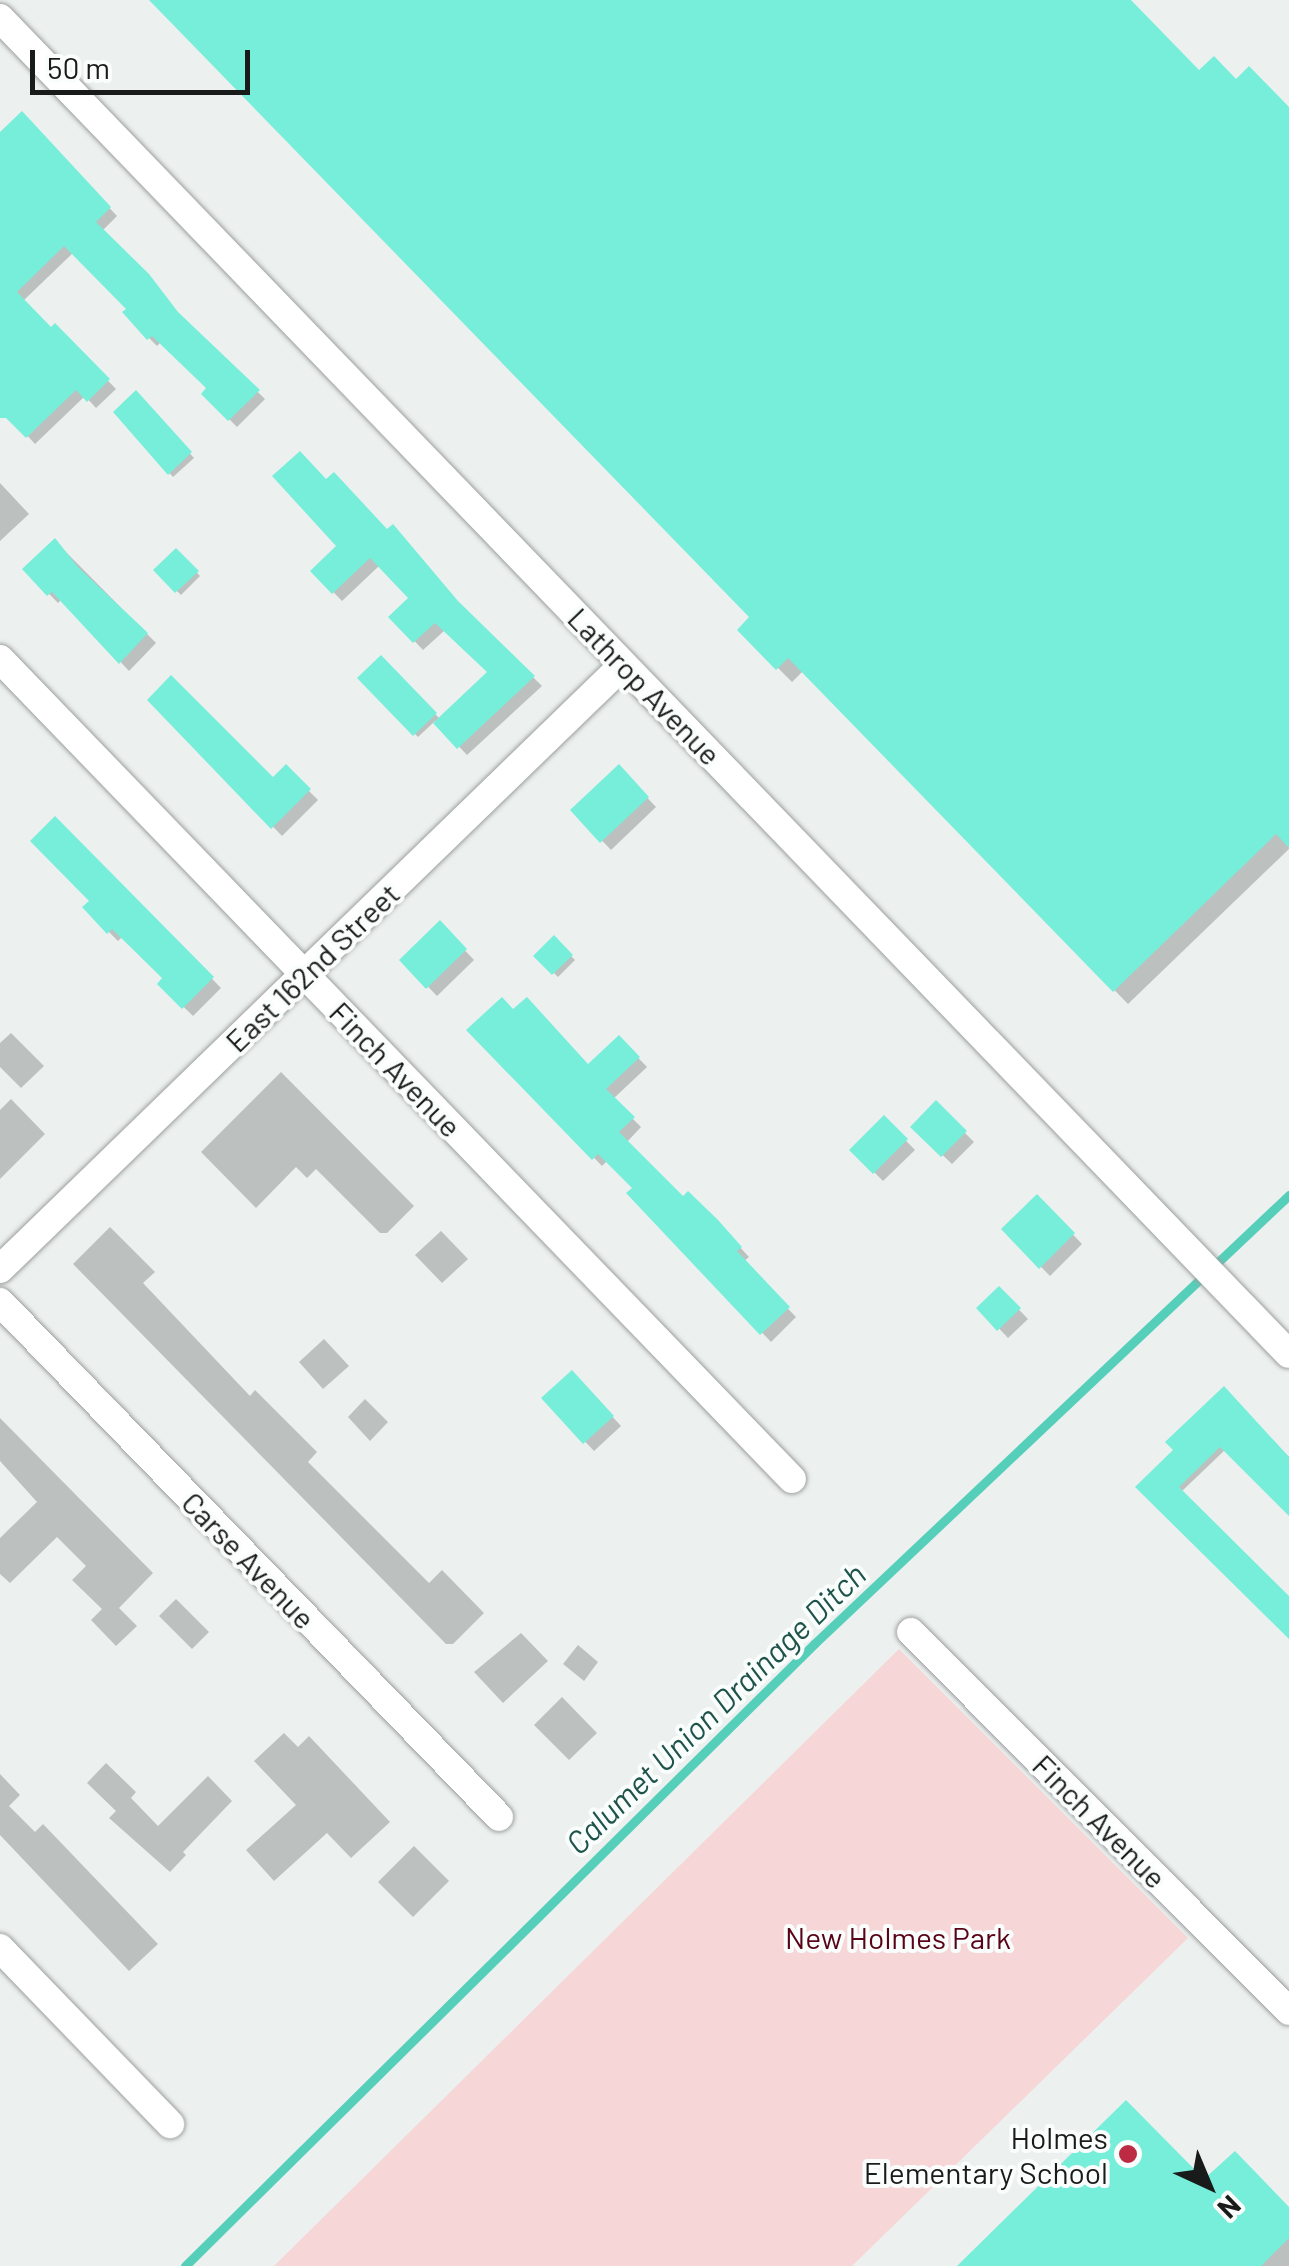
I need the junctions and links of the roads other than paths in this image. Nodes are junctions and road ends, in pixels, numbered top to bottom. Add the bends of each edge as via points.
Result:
1 (0, 18) edge
2 (0, 659) edge
3 (623, 665) junction
4 (304, 974) junction
5 (0, 1269) edge
6 (0, 1302) edge
7 (1289, 1354) edge
8 (792, 1479) dead end
9 (911, 1632) dead end
10 (499, 1817) dead end
11 (0, 1948) edge
12 (1289, 2011) edge
13 (170, 2124) dead end

1 - 3 street, Lathrop Avenue
2 - 4 street, Finch Avenue
3 - 4 street, East 162nd Street
3 - 7 street, Lathrop Avenue
4 - 5 street, East 162nd Street
4 - 8 street, Finch Avenue
6 - 10 street, Carse Avenue
9 - 12 street, Finch Avenue
11 - 13 street

